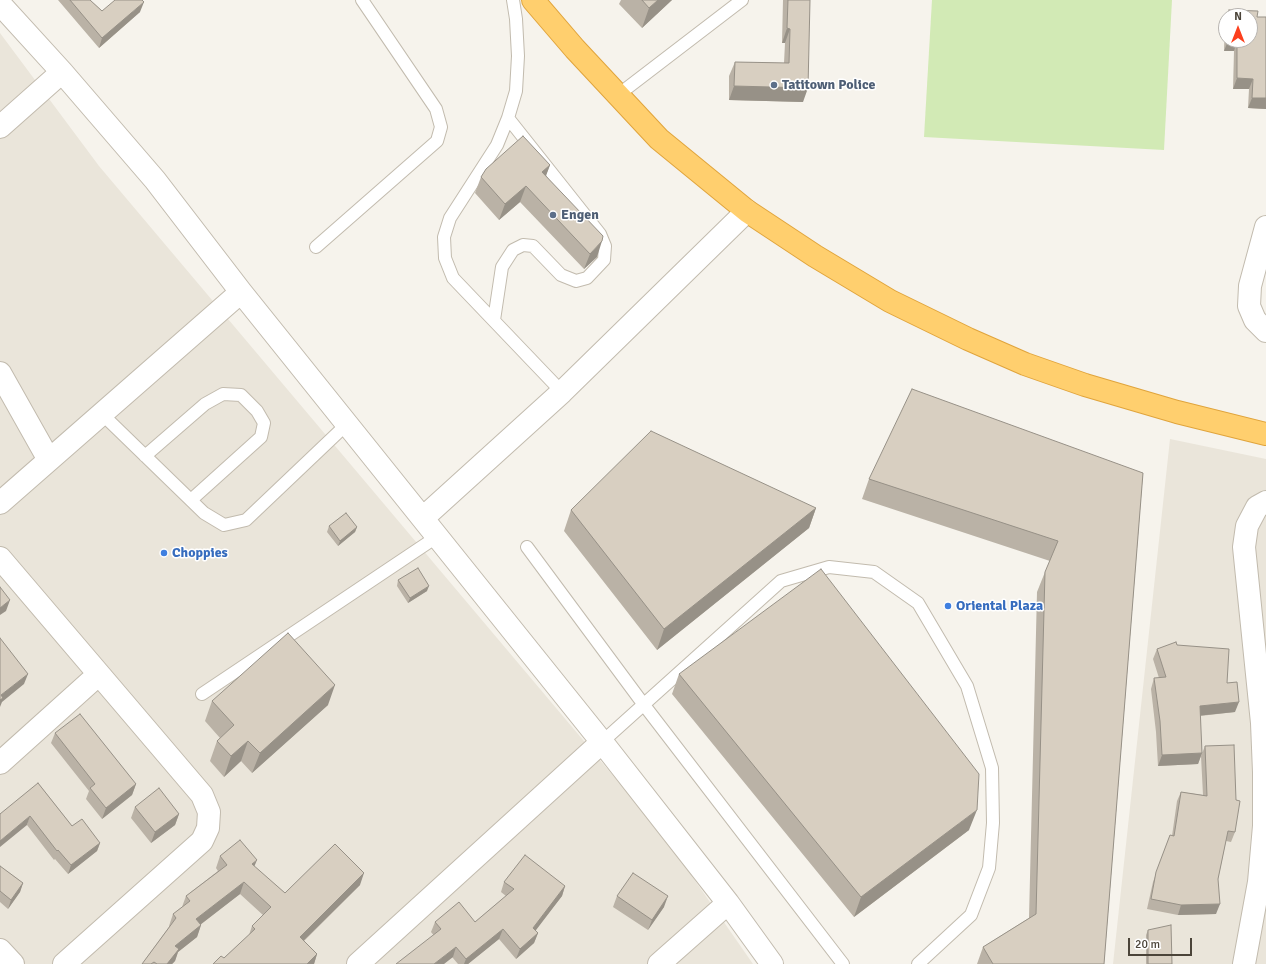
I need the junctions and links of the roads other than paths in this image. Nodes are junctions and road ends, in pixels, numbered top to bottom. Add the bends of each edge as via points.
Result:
1 (362, 0) edge
2 (513, 0) edge
3 (533, 0) edge
4 (742, 0) edge
5 (0, 4) edge
6 (62, 72) junction
7 (618, 95) junction
8 (508, 118) junction
9 (0, 127) edge
10 (747, 211) junction
11 (1266, 227) edge
12 (316, 247) dead end
13 (242, 292) junction
14 (494, 320) junction
15 (1266, 331) edge
16 (0, 372) edge
17 (562, 392) junction
18 (102, 414) junction
19 (347, 424) junction
20 (1266, 434) edge
21 (145, 456) junction
22 (49, 460) junction
23 (191, 500) junction
24 (1266, 502) edge
25 (0, 503) edge
26 (423, 518) junction
27 (438, 536) junction
28 (526, 547) dead end
29 (0, 558) edge
30 (99, 674) junction
31 (202, 694) dead end
32 (644, 705) junction
33 (602, 742) junction
34 (0, 763) edge
35 (728, 903) junction
36 (0, 950) edge
37 (13, 964) edge
38 (64, 964) edge
39 (358, 964) edge
40 (659, 964) edge
41 (772, 964) edge
42 (843, 964) edge
43 (918, 964) edge
44 (1244, 964) edge

1 - 12 lane via 436,109 441,127 437,141
2 - 8 lane via 518,56 516,91
3 - 7 highway
4 - 7 lane
5 - 6 street
6 - 9 street
6 - 13 street via 155,180
7 - 10 highway via 659,139
8 - 14 lane via 497,145 450,218 444,237 445,258 453,278
8 - 14 lane via 600,234 605,246 604,260 587,278 576,281 561,274 533,246 523,245 513,250 502,267
10 - 17 street
10 - 20 highway via 815,256 890,300 1025,364 1177,412
11 - 15 street via 1250,286 1249,306 1255,320
13 - 18 street
13 - 19 street
14 - 17 lane
16 - 22 street
17 - 26 street
18 - 21 lane
18 - 22 street
19 - 23 lane via 246,520 224,525 204,513
19 - 26 street
21 - 23 lane
21 - 23 lane via 205,404 223,394 242,395 264,423 261,437
22 - 25 street
24 - 44 street via 1257,507 1247,526 1244,547 1262,723 1264,772 1264,826 1259,882
26 - 27 street
27 - 31 lane
27 - 33 street
28 - 32 lane
29 - 30 street
30 - 34 street
30 - 38 street via 202,795 209,812 208,828 202,841
32 - 33 lane
32 - 42 lane
32 - 43 lane via 781,581 829,567 874,572 918,603 967,686 992,768 993,823 989,868 971,915
33 - 35 street
33 - 39 street
35 - 40 street
35 - 41 street
36 - 37 street

